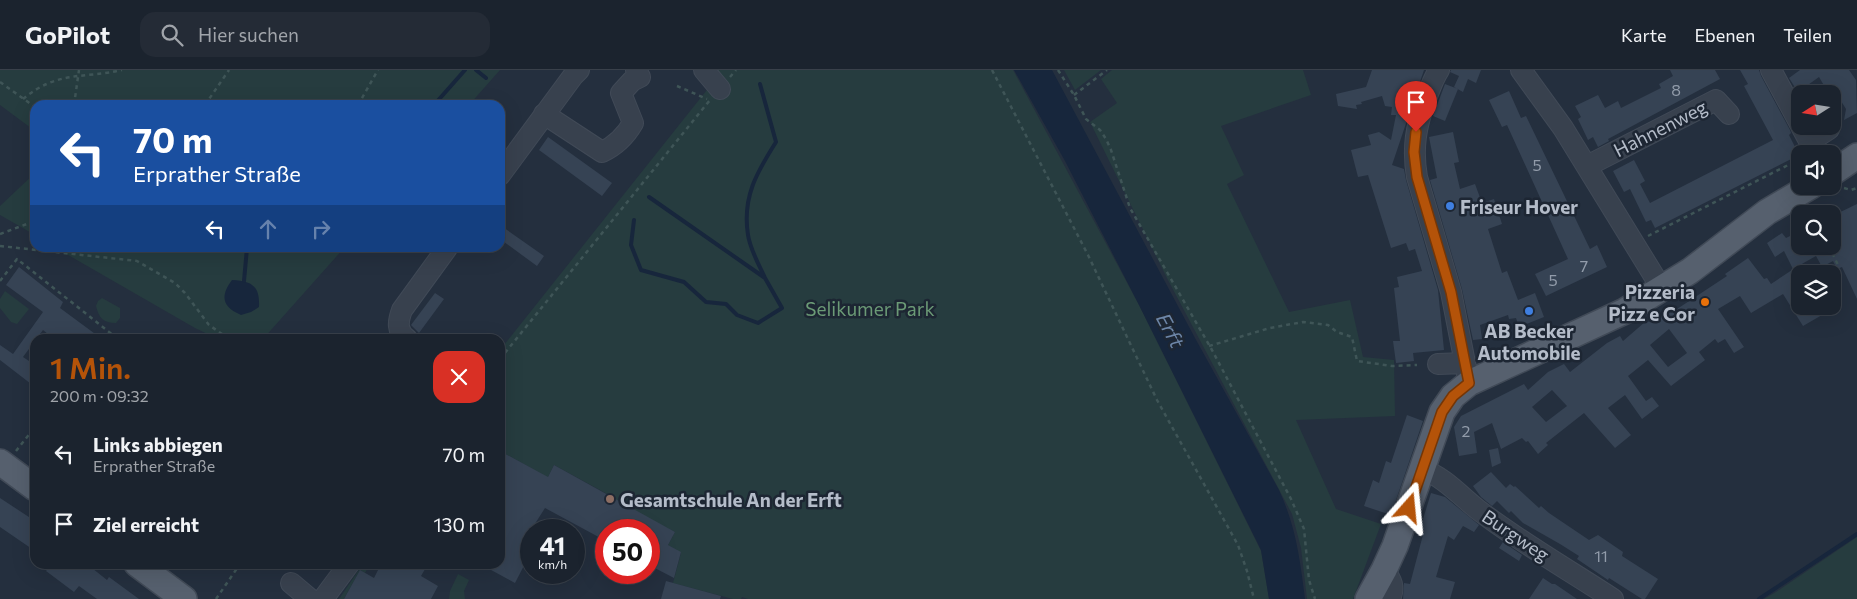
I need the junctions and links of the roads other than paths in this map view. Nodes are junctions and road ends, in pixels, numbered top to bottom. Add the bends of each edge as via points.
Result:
1 (579, 70) edge
2 (636, 70) edge
3 (704, 70) edge
4 (1439, 70) edge
5 (1521, 70) edge
6 (1772, 70) edge
7 (715, 95) road end
8 (544, 114) junction
9 (1730, 114) dead end
10 (1807, 136) edge
11 (1857, 156) edge
12 (1586, 166) junction
13 (505, 168) edge
14 (1841, 174) edge
15 (1796, 195) edge
16 (444, 252) edge
17 (1662, 289) junction
18 (402, 334) edge
19 (1438, 364) dead end
20 (1467, 373) junction
21 (2, 463) edge
22 (1422, 468) junction
23 (30, 484) edge
24 (144, 569) edge
25 (345, 569) edge
26 (1384, 570) junction
27 (291, 583) dead end
28 (184, 599) edge
29 (310, 599) edge
30 (323, 599) edge
31 (1368, 599) edge
32 (1390, 599) edge
33 (1613, 599) edge

1 - 8 street
2 - 8 street via 640,77 621,92 633,123 609,149 602,152
3 - 7 street
4 - 20 street via 1417,123 1414,164 1451,292
5 - 12 street
6 - 10 street
8 - 13 street
9 - 12 street, Hahnenweg via 1716,100
11 - 14 main road
12 - 17 street
15 - 17 main road via 1767,212
16 - 18 street via 402,310 398,328
17 - 20 main road via 1593,326
19 - 20 street
20 - 22 main road via 1442,412
21 - 23 main road
22 - 26 main road
22 - 33 street, Burgweg via 1445,480 1479,511 1517,538
24 - 28 main road
25 - 30 street
26 - 31 main road
26 - 32 street via 1393,585
27 - 29 street

